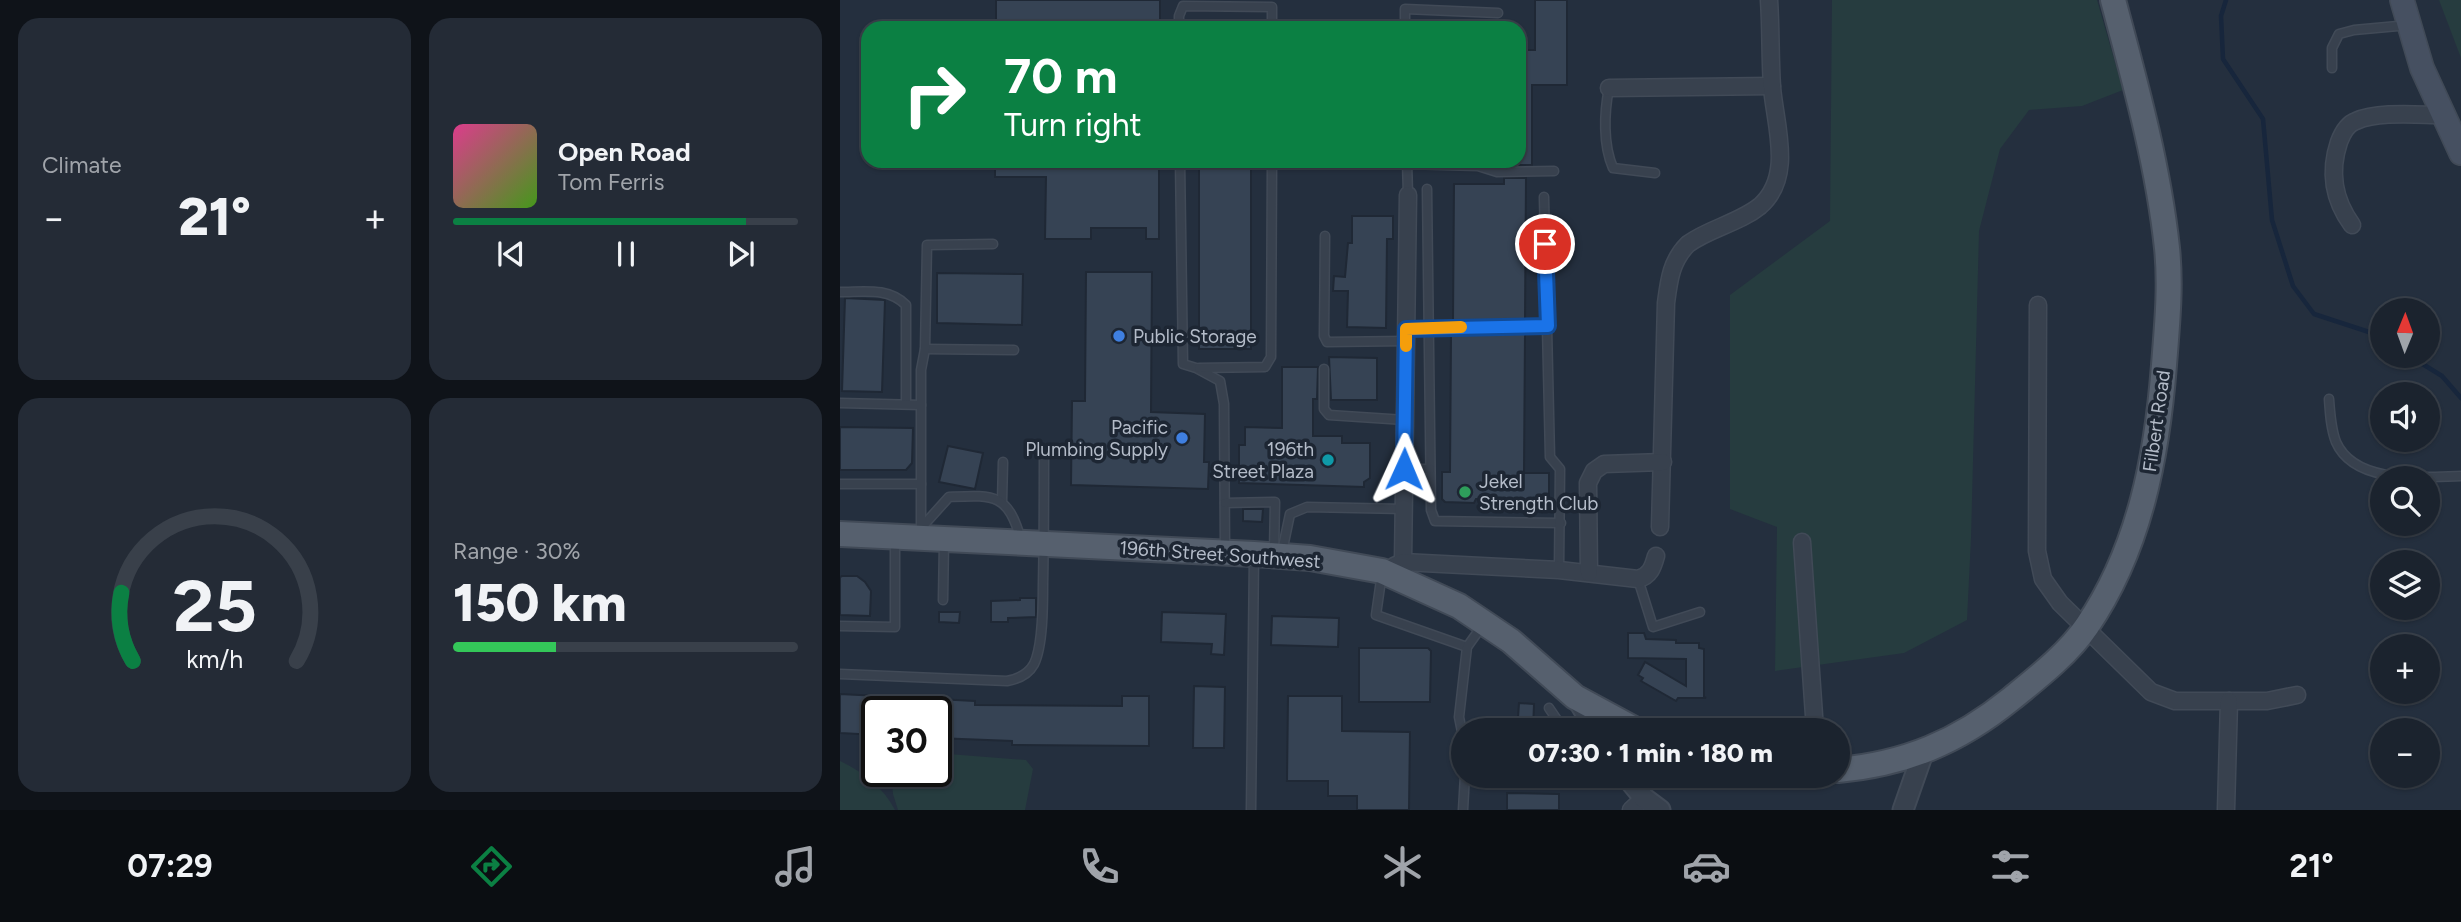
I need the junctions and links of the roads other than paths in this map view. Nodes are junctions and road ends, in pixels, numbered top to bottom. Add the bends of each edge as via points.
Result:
1 (1769, 0) edge
2 (2113, 0) edge
3 (2402, 0) edge
4 (1498, 13) dead end
5 (1179, 21) edge
6 (1272, 21) edge
7 (1405, 21) edge
8 (2410, 25) junction
9 (2332, 68) dead end
10 (1772, 86) junction
11 (1609, 88) joint
12 (2443, 115) junction
13 (2461, 153) edge
14 (1181, 168) edge
15 (1272, 168) edge
16 (1407, 168) edge
17 (1484, 168) edge
18 (1554, 171) dead end
19 (1654, 173) dead end
20 (1427, 189) dead end
21 (1408, 195) joint
22 (1544, 197) dead end
23 (2351, 225) dead end
24 (1325, 236) dead end
25 (993, 244) dead end
26 (840, 292) edge
27 (2038, 305) dead end
28 (1548, 326) junction
29 (1428, 327) junction
30 (1406, 335) junction
31 (925, 349) junction
32 (1014, 350) dead end
33 (1196, 368) junction
34 (1324, 369) dead end
35 (2329, 399) dead end
36 (840, 403) edge
37 (906, 404) junction
38 (921, 405) junction
39 (1405, 420) junction
40 (1044, 449) dead end
41 (1003, 462) dead end
42 (1663, 462) junction
43 (1404, 469) junction
44 (1430, 469) junction
45 (2461, 476) edge
46 (840, 484) edge
47 (921, 484) junction
48 (1002, 502) junction
49 (1225, 503) junction
50 (1404, 509) junction
51 (1561, 523) junction
52 (1660, 527) dead end
53 (840, 534) edge
54 (929, 535) junction
55 (895, 538) junction
56 (1802, 542) dead end
57 (1033, 544) junction
58 (1225, 552) junction
59 (1270, 555) junction
60 (1656, 556) dead end
61 (1393, 566) junction
62 (1559, 570) junction
63 (1589, 573) junction
64 (1638, 579) junction
65 (943, 600) dead end
66 (1700, 612) dead end
67 (1483, 623) junction
68 (840, 626) edge
69 (2086, 628) junction
70 (1467, 647) junction
71 (840, 674) edge
72 (2297, 695) dead end
73 (1576, 696) junction
74 (2229, 701) junction
75 (1549, 708) dead end
76 (1459, 718) edge
77 (1556, 718) edge
78 (1589, 718) edge
79 (1615, 718) edge
80 (1814, 718) edge
81 (1923, 752) junction
82 (1850, 769) edge
83 (1465, 788) edge
84 (1633, 788) edge
85 (1645, 806) edge
86 (1251, 810) edge
87 (1464, 810) edge
88 (1903, 810) edge
89 (2225, 810) edge

1 - 10 street
2 - 69 main road, Filbert Road via 2157,184 2167,249 2168,301 2160,421 2141,513 2117,574
3 - 8 main road
4 - 7 lane via 1405,9
5 - 6 lane via 1183,6 1196,6 1272,7
8 - 9 lane via 2339,34 2332,48
8 - 12 main road via 2422,68
10 - 11 street
10 - 42 street via 1780,150 1778,172 1768,197 1737,220 1688,244 1672,269 1666,303
11 - 19 lane via 1606,132 1613,168
12 - 13 main road
12 - 23 street via 2376,116 2354,121 2342,133 2332,161 2341,210
14 - 33 lane via 1183,364
15 - 33 lane via 1271,357 1265,367
16 - 21 lane
17 - 18 lane
20 - 29 lane
21 - 30 street
22 - 28 lane
24 - 30 lane via 1326,342
25 - 31 lane via 927,245
26 - 37 lane via 896,295 906,305
27 - 69 street via 2037,551 2043,579
28 - 29 lane
28 - 51 lane via 1550,457 1560,469
29 - 30 lane
29 - 44 lane
30 - 39 street
31 - 32 lane
31 - 38 lane
33 - 49 lane via 1220,382
34 - 39 lane via 1324,409 1329,415
35 - 45 lane via 2337,443 2361,468 2406,477
36 - 37 lane
37 - 38 lane
38 - 47 lane
39 - 43 street
40 - 57 lane
41 - 48 lane
42 - 52 street
42 - 63 street via 1604,464 1594,471 1588,483
43 - 44 lane
43 - 50 street
44 - 51 lane via 1434,521
46 - 47 lane
47 - 54 lane
48 - 54 lane via 982,495 949,497
48 - 57 lane
49 - 58 lane
49 - 59 lane via 1275,502
50 - 59 lane via 1307,507 1290,514
50 - 61 street
51 - 62 lane
53 - 55 main road, 196th Street Southwest
54 - 55 main road, 196th Street Southwest
54 - 57 main road, 196th Street Southwest
54 - 65 lane
55 - 68 lane via 895,627
56 - 80 street
57 - 58 main road, 196th Street Southwest
57 - 71 lane via 1042,619 1034,664 1018,679
58 - 59 main road, 196th Street Southwest
59 - 61 main road, 196th Street Southwest
59 - 86 lane
60 - 64 street via 1646,577
61 - 62 street
61 - 67 main road, 196th Street Southwest
61 - 70 lane via 1376,615
62 - 63 street
63 - 64 street
64 - 66 lane via 1653,627
67 - 70 lane
67 - 73 main road, 196th Street Southwest
69 - 74 street via 2151,692 2175,701
69 - 81 main road, Filbert Road via 2043,673 1999,708
70 - 76 lane
72 - 74 street
73 - 78 street
73 - 79 main road, 196th Street Southwest
74 - 89 street
75 - 77 lane
81 - 82 main road
81 - 88 street
83 - 87 lane
84 - 85 street

